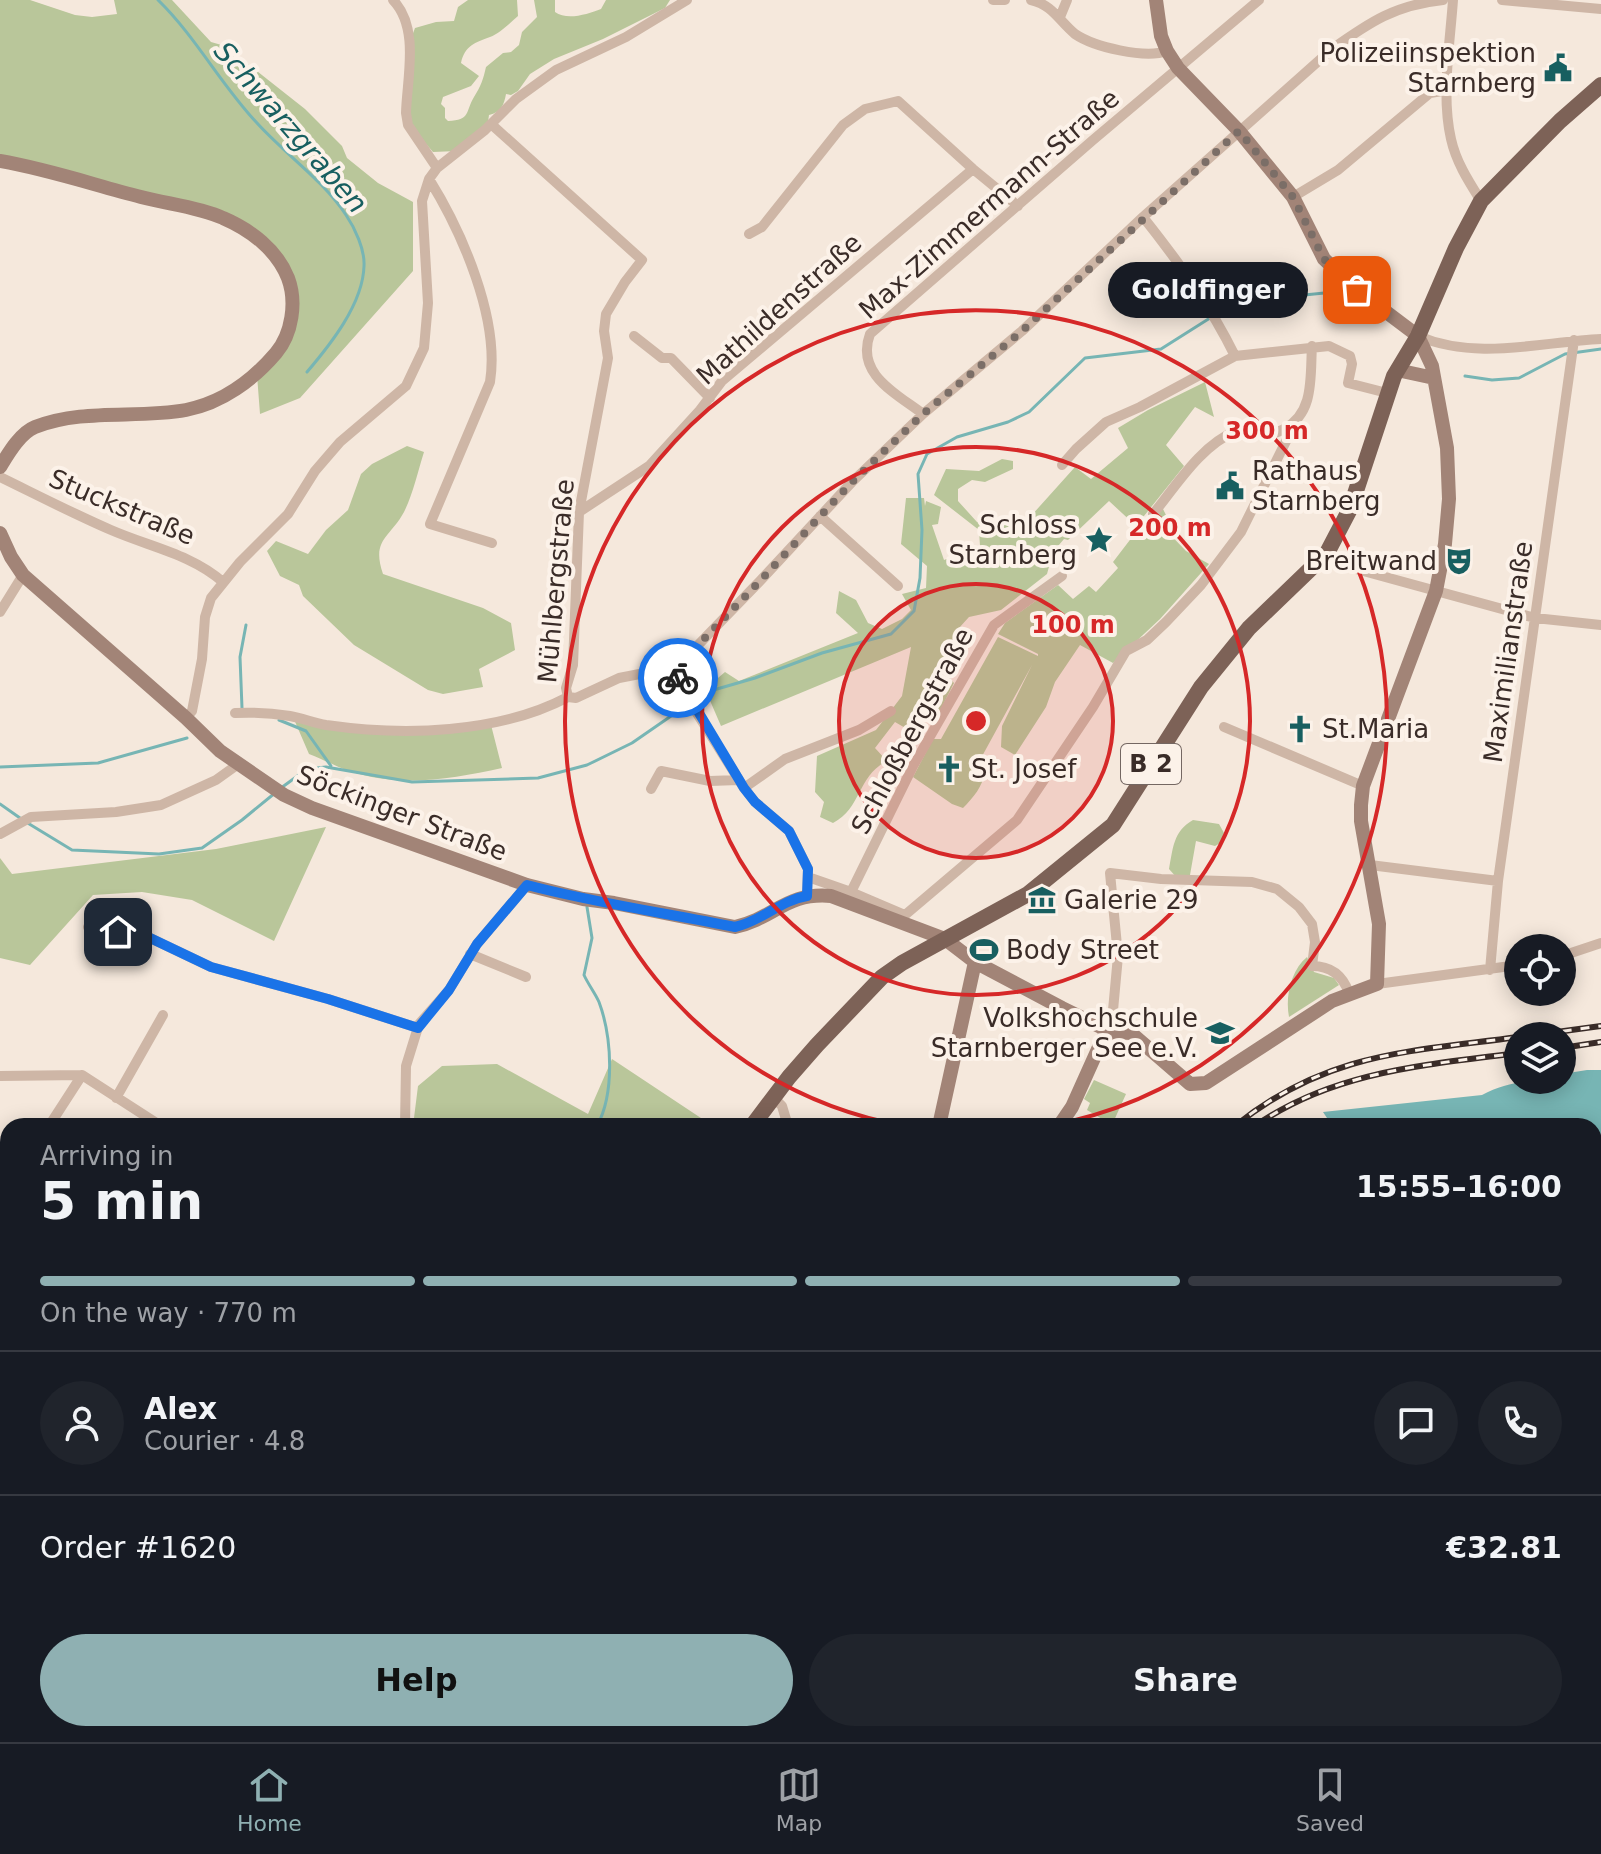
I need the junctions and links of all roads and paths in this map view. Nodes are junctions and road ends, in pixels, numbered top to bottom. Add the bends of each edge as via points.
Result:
1 (393, 0) edge
2 (687, 0) edge
3 (993, 0) edge
4 (1005, 0) edge
5 (1031, 0) edge
6 (1067, 0) edge
7 (1156, 0) edge
8 (1259, 0) edge
9 (1443, 0) edge
10 (1453, 0) edge
11 (1502, 0) edge
12 (1601, 9) edge
13 (1060, 17) junction
14 (1167, 51) junction
15 (1178, 68) junction
16 (1601, 85) edge
17 (1448, 90) junction
18 (491, 124) junction
19 (1239, 131) junction
20 (0, 161) edge
21 (437, 168) junction
22 (973, 169) junction
23 (429, 179) junction
24 (1293, 197) junction
25 (1481, 201) junction
26 (1018, 206) junction
27 (1143, 217) junction
28 (749, 234) dead end
29 (634, 336) dead end
30 (1418, 336) junction
31 (1601, 339) edge
32 (1312, 346) junction
33 (1572, 348) junction
34 (1235, 356) junction
35 (1397, 370) junction
36 (1434, 378) junction
37 (1387, 393) junction
38 (710, 398) junction
39 (923, 414) junction
40 (1295, 423) junction
41 (1062, 465) dead end
42 (0, 467) edge
43 (0, 477) edge
44 (579, 512) junction
45 (1153, 514) dead end
46 (820, 516) junction
47 (0, 533) edge
48 (492, 543) dead end
49 (1327, 553) junction
50 (5, 555) edge
51 (23, 575) junction
52 (1062, 576) dead end
53 (223, 582) junction
54 (898, 586) dead end
55 (1436, 591) junction
56 (0, 612) edge
57 (1535, 618) junction
58 (1601, 625) edge
59 (671, 673) junction
60 (568, 697) junction
61 (891, 711) dead end
62 (235, 713) dead end
63 (186, 718) junction
64 (1224, 727) dead end
65 (237, 765) junction
66 (741, 784) junction
67 (1363, 786) junction
68 (651, 789) dead end
69 (0, 834) edge
70 (1370, 865) junction
71 (808, 877) junction
72 (1498, 881) junction
73 (527, 885) junction
74 (851, 892) junction
75 (807, 896) junction
76 (88, 927) dead end
77 (945, 939) junction
78 (1601, 943) edge
79 (1576, 951) edge
80 (470, 954) junction
81 (975, 962) junction
82 (1504, 968) edge
83 (1490, 970) junction
84 (526, 977) dead end
85 (1377, 984) junction
86 (1349, 993) junction
87 (163, 1015) dead end
88 (418, 1028) junction
89 (1111, 1032) junction
90 (82, 1075) junction
91 (0, 1076) edge
92 (773, 1097) junction
93 (116, 1098) junction
94 (54, 1118) edge
95 (148, 1118) edge
96 (405, 1118) edge
97 (758, 1118) edge
98 (786, 1118) edge
99 (941, 1118) edge
100 (1064, 1118) edge

1 - 21 street via 408,28 408,125
2 - 18 street via 617,42 556,70
3 - 4 street
5 - 13 street
6 - 13 street
7 - 14 street
8 - 15 street, Max-Zimmermann-Straße
9 - 19 street via 1412,4 1365,25
10 - 17 street
11 - 12 street
13 - 14 street via 1075,33 1108,48
14 - 15 street
15 - 19 street
15 - 26 street, Max-Zimmermann-Straße
16 - 25 main road
17 - 24 street via 1430,93 1338,170
17 - 25 street via 1451,140
18 - 21 street
18 - 44 street, Mühlbergstraße via 642,260 606,314 608,358
19 - 24 street
19 - 27 street
20 - 42 street via 223,218 281,260 291,288 291,320 282,346 257,375 222,398 186,410 113,413 31,428
21 - 23 street
22 - 26 street
22 - 28 street via 898,101 865,109 843,125 762,227
22 - 38 street, Mathildenstraße via 722,381
23 - 48 street via 464,249 489,323 494,361 430,524
23 - 53 street via 422,201 428,303 424,348 406,386 340,442 288,514
24 - 30 street via 1324,259
25 - 30 main road
26 - 39 street, Max-Zimmermann-Straße via 870,334 865,346 876,379
27 - 34 street via 1187,272
27 - 39 street via 1022,331
29 - 38 street via 662,358 671,358
30 - 33 street via 1483,349
30 - 35 main road
30 - 36 street
31 - 33 street
32 - 34 street
32 - 37 street via 1347,352 1352,364 1348,383
32 - 40 street via 1310,392
33 - 57 street, Maximilianstraße
34 - 41 street via 1106,422
35 - 36 street
35 - 37 main road, B 2
36 - 55 street via 1447,448 1449,499
37 - 49 main road, B 2 via 1350,509
38 - 44 street, Mathildenstraße via 649,466
39 - 46 street
40 - 45 street via 1275,434 1236,431 1211,447
40 - 74 street via 1241,532 1166,622 1126,651 1017,820 905,915
43 - 53 street, Stuckstraße via 112,531 183,557
44 - 60 street, Mühlbergstraße
46 - 54 street
46 - 59 street
47 - 50 street, Söckinger Straße
49 - 55 street via 1356,569
49 - 77 main road, B 2 via 1249,628 1201,687 1113,825 1028,894
50 - 51 street, Söckinger Straße
51 - 56 street
51 - 63 street, Söckinger Straße
52 - 74 street, Schloßbergstraße via 994,625 913,766
53 - 63 street via 205,617 202,659
55 - 57 street
55 - 67 street
57 - 58 street
57 - 72 street, Maximilianstraße
59 - 60 street, Mühlbergstraße via 619,678
59 - 66 street
60 - 62 street via 514,717 419,732
61 - 66 street
63 - 65 street, Söckinger Straße
64 - 67 street
65 - 69 street via 161,805 30,818
65 - 73 street, Söckinger Straße via 312,808
66 - 68 street via 661,771
66 - 71 street via 789,831
67 - 70 street via 1361,821
70 - 72 street
70 - 85 street via 1379,924
71 - 74 street
71 - 75 street
72 - 83 street, Maximilianstraße
73 - 75 street, Söckinger Straße via 735,927
73 - 80 street
75 - 77 street via 831,896
76 - 88 street via 148,937 211,967
77 - 81 street
77 - 92 main road, B 2 via 882,977
78 - 79 street
80 - 84 street
80 - 88 street
81 - 89 street
81 - 99 street
82 - 83 street
83 - 85 street
85 - 86 street
86 - 89 street via 1195,1085 1131,1033
86 - 89 street via 1338,974 1312,966 1312,924 1277,889 1252,882 1110,873 1118,956
87 - 93 street
88 - 96 street via 406,1066
89 - 100 street via 1103,1038
90 - 91 street
90 - 93 street
90 - 94 street
92 - 97 main road, B 2
92 - 98 street
93 - 95 street

